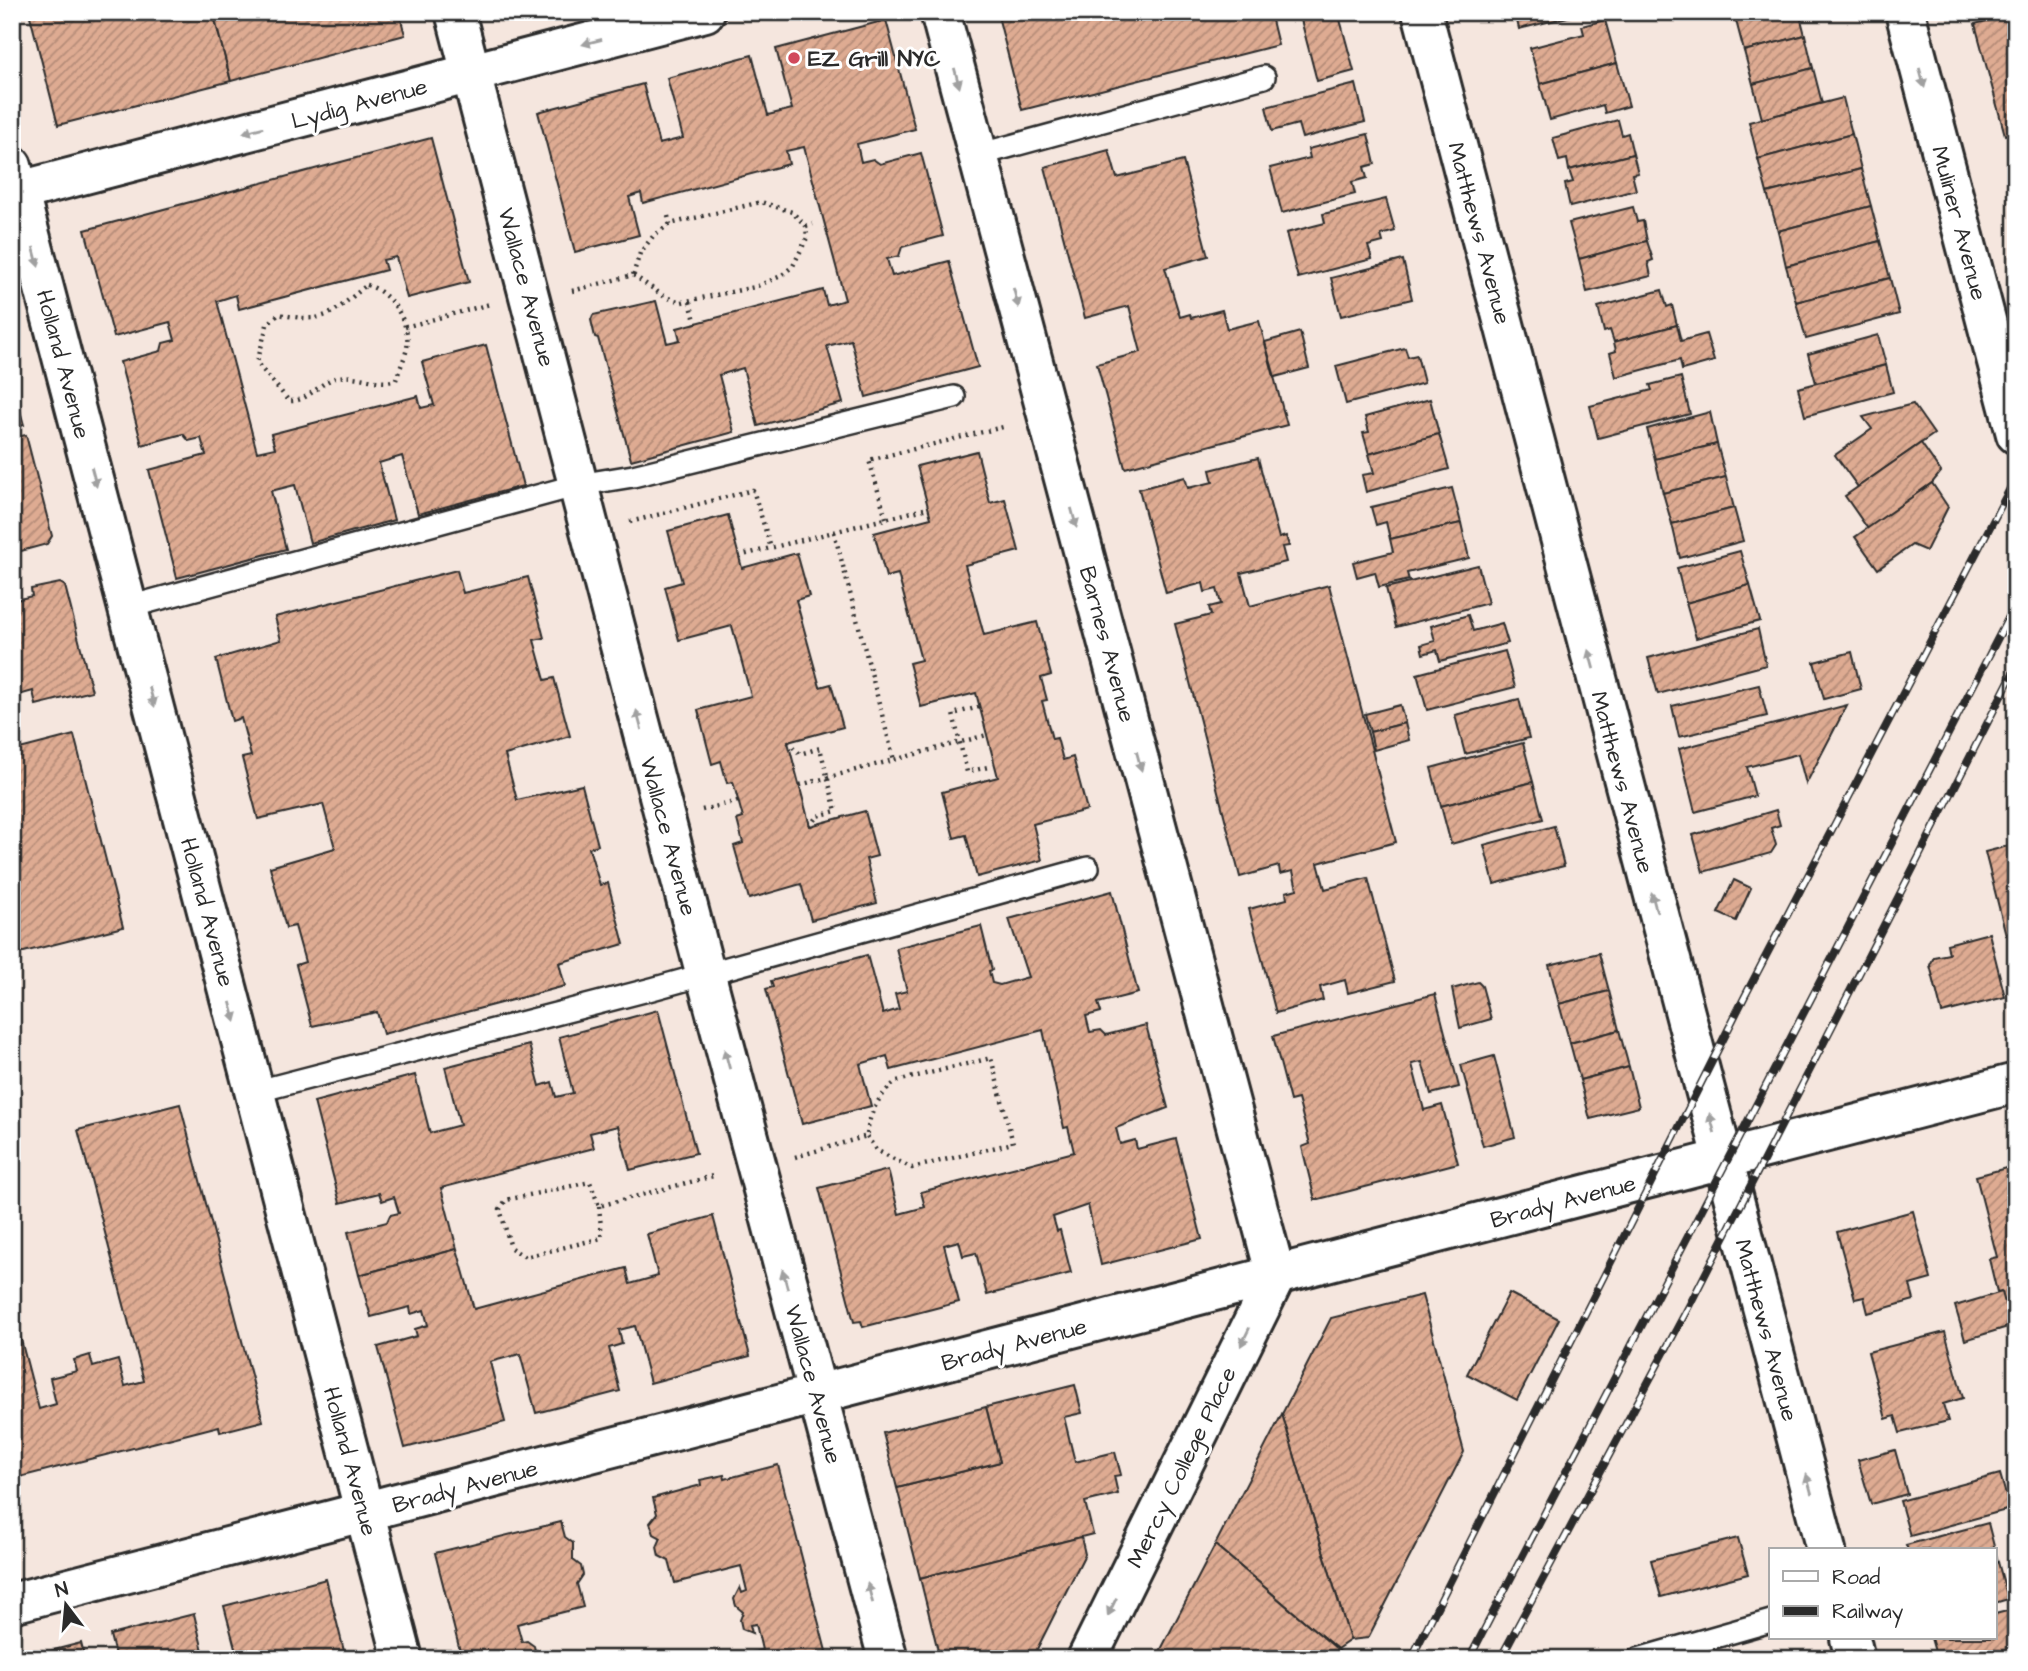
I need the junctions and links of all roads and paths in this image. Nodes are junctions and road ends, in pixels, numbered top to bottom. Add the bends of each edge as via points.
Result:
1 (455, 12) edge
2 (705, 12) edge
3 (940, 12) edge
4 (1422, 12) edge
5 (1905, 12) edge
6 (471, 73) junction
7 (1265, 77) dead end
8 (978, 155) junction
9 (15, 183) edge
10 (668, 216) dead end
11 (670, 224) junction
12 (813, 224) dead end
13 (806, 226) junction
14 (634, 275) junction
15 (572, 291) dead end
16 (690, 302) junction
17 (490, 304) dead end
18 (696, 324) dead end
19 (405, 327) junction
20 (954, 397) dead end
21 (1007, 426) dead end
22 (2016, 434) edge
23 (578, 485) junction
24 (928, 508) dead end
25 (886, 519) junction
26 (631, 522) dead end
27 (834, 532) junction
28 (771, 548) junction
29 (739, 556) dead end
30 (129, 607) junction
31 (979, 707) dead end
32 (987, 735) dead end
33 (788, 742) dead end
34 (960, 743) junction
35 (894, 760) junction
36 (988, 767) dead end
37 (828, 777) junction
38 (800, 785) dead end
39 (810, 826) dead end
40 (1088, 868) dead end
41 (705, 972) junction
42 (2016, 1083) edge
43 (254, 1092) junction
44 (867, 1136) junction
45 (795, 1157) dead end
46 (1721, 1159) junction
47 (717, 1175) dead end
48 (599, 1206) junction
49 (1276, 1276) junction
50 (816, 1395) junction
51 (364, 1513) junction
52 (1825, 1548) edge
53 (12, 1604) edge
54 (1769, 1623) edge
55 (1850, 1640) edge
56 (403, 1659) edge
57 (888, 1659) edge
58 (1087, 1659) edge
59 (1638, 1659) edge
60 (1855, 1659) edge

1 - 6 street, Wallace Avenue
2 -> 6 street, Lydig Avenue
3 -> 8 street, Barnes Avenue
46 -> 4 street, Matthews Avenue
5 -> 22 street, Muliner Avenue
6 -> 9 street, Lydig Avenue
6 - 23 street, Wallace Avenue
7 - 8 lane
8 -> 49 street, Barnes Avenue
9 -> 30 street, Holland Avenue
10 - 11 path
11 - 13 path via 761,202 792,212
11 - 14 path via 654,235 640,254
12 - 13 path
13 - 16 path via 807,238 793,266 781,276
14 - 15 path
14 - 16 path via 665,297
16 - 18 path
17 - 19 path
19 - 19 path via 394,305 379,289 367,285 322,317 309,321 279,314 273,317 257,363 289,401 298,401 338,377 388,383 396,380 408,346
20 - 23 lane via 633,476
21 - 25 path via 869,460
23 - 30 lane
41 -> 23 street, Wallace Avenue
24 - 25 path
25 - 27 path
26 - 28 path via 753,490
27 - 28 path
27 - 35 path
28 - 29 path
30 -> 43 street, Holland Avenue
31 - 34 path via 953,714
32 - 34 path
33 - 37 path via 800,754 820,748
34 - 35 path
34 - 36 path via 967,772
35 - 37 path
37 - 38 path
37 - 39 path via 836,811 817,816
40 - 41 lane
41 - 43 lane
50 -> 41 street, Wallace Avenue
42 - 46 street, Brady Avenue
43 - 51 street, Holland Avenue
44 - 44 path via 868,1117 897,1081 991,1058 1013,1143 912,1168 876,1150
44 - 45 path
46 - 49 street, Brady Avenue
52 -> 46 street, Matthews Avenue
47 - 48 path
48 - 48 path via 590,1182 506,1200 500,1209 511,1248 525,1257 602,1238
49 - 50 street, Brady Avenue
49 -> 58 street, Mercy College Place
50 - 51 street, Brady Avenue
57 -> 50 street, Wallace Avenue
51 - 53 street, Brady Avenue
51 - 56 street, Holland Avenue
54 - 59 lane
55 - 60 street

